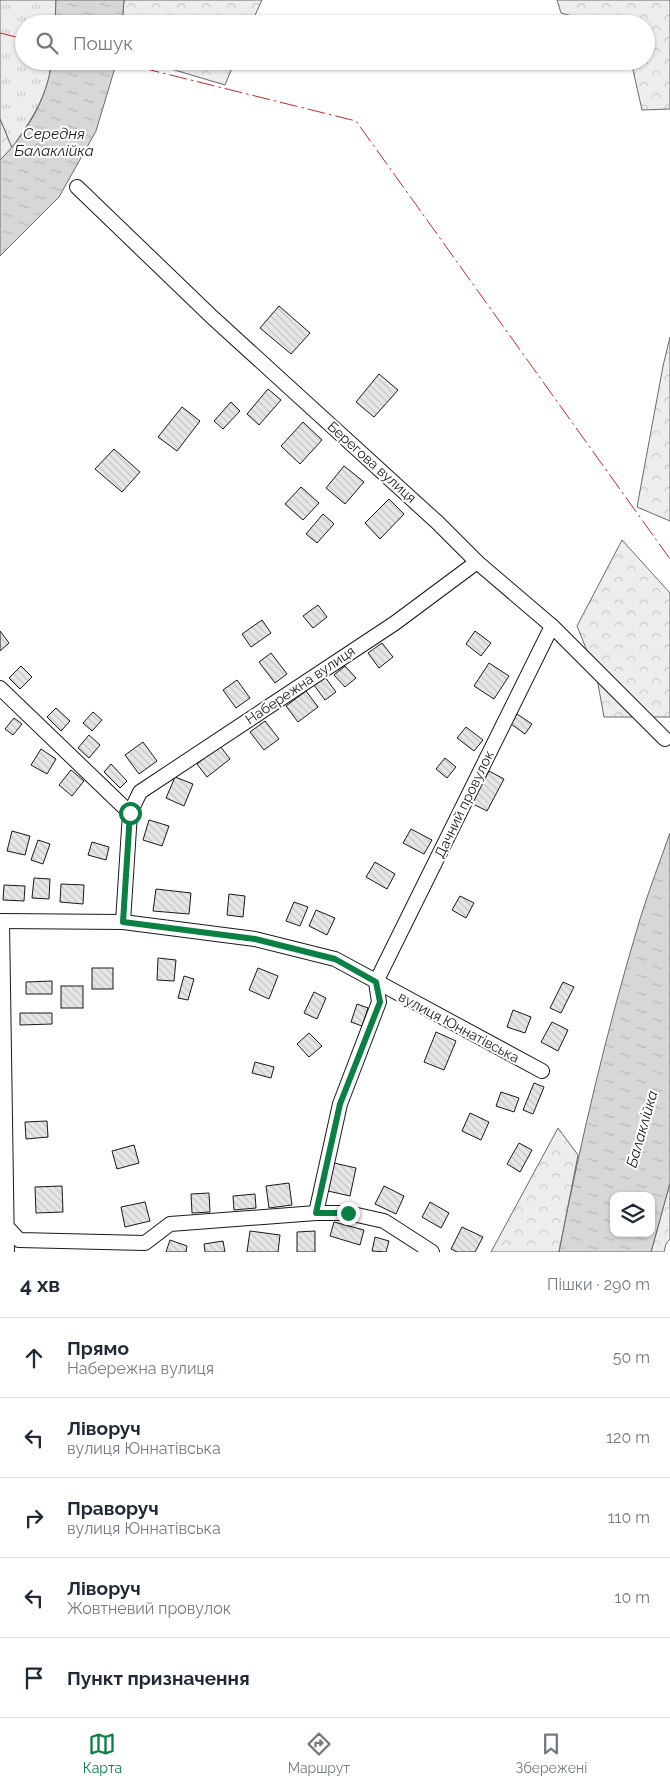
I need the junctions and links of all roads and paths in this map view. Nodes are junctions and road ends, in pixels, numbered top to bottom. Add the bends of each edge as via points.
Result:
1 (77, 187) dead end
2 (477, 562) junction
3 (552, 626) junction
4 (0, 688) edge
5 (665, 739) dead end
6 (130, 813) junction
7 (1, 921) edge
8 (123, 922) junction
9 (376, 982) junction
10 (542, 1071) dead end
11 (316, 1213) junction
12 (4, 1227) edge
13 (7, 1252) edge
14 (432, 1252) edge

1 - 2 street, Берегова вулиця via 212,317
2 - 3 street, Берегова вулиця
2 - 6 street, Набережна вулиця via 395,623 140,792
3 - 5 street, Берегова вулиця
3 - 9 street, Дачний провулок
4 - 6 street
6 - 8 street, Набережна вулиця
7 - 8 street, вулиця Юннатівська
7 - 12 street
8 - 9 street, вулиця Юннатівська via 255,939 335,959
9 - 10 street, вулиця Юннатівська
9 - 11 street, вулиця Юннатівська via 380,1002 340,1104
11 - 12 street via 170,1224 145,1242 18,1240
11 - 14 street via 348,1213 384,1221
12 - 13 street

